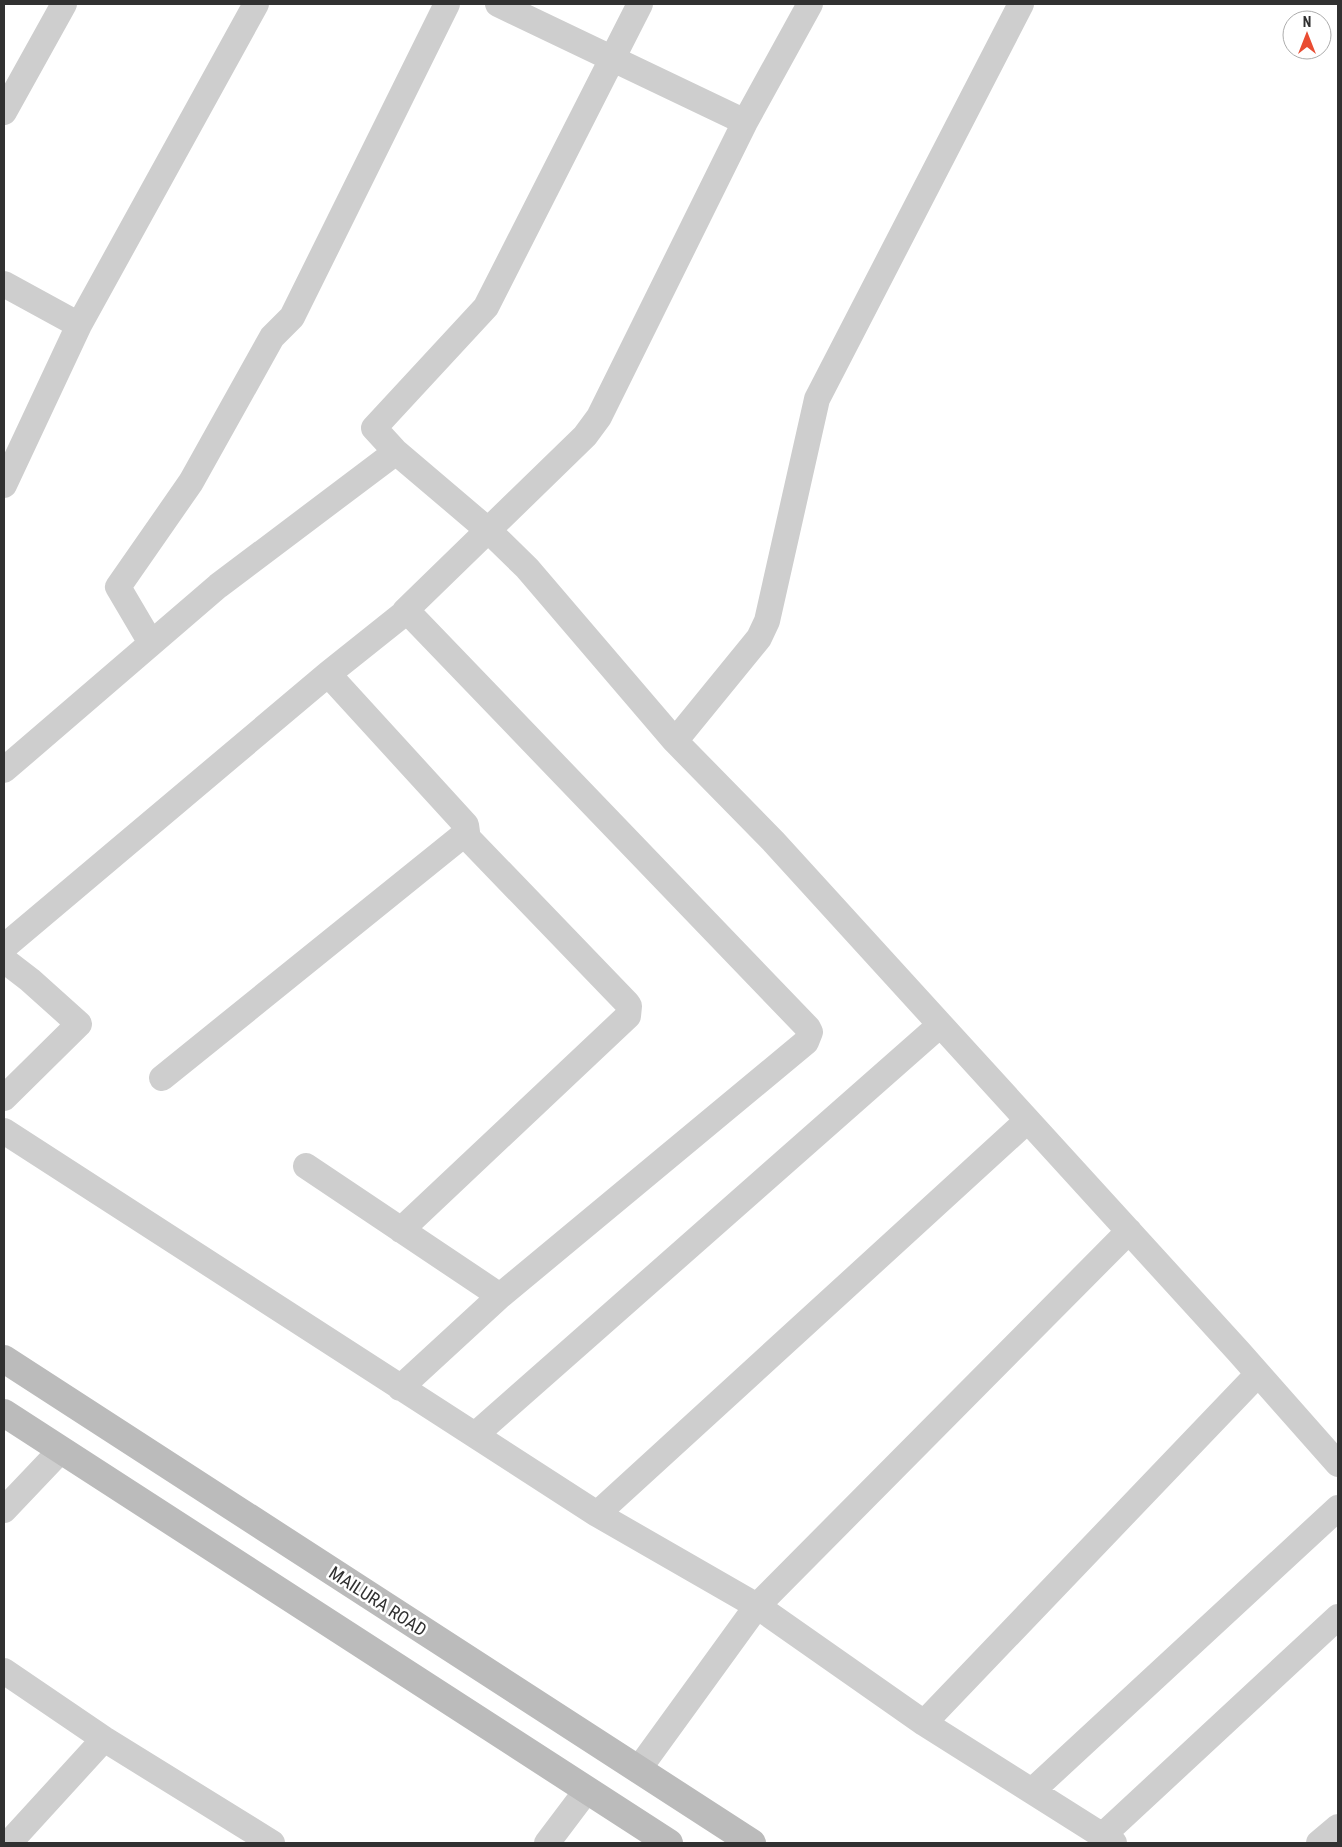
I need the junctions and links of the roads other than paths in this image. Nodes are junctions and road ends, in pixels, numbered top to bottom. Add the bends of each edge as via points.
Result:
1 (64, 4) edge
2 (256, 4) edge
3 (448, 4) edge
4 (498, 4) edge
5 (640, 4) edge
6 (810, 4) edge
7 (1021, 4) edge
8 (614, 59) junction
9 (4, 112) edge
10 (745, 122) junction
11 (4, 284) edge
12 (79, 325) junction
13 (396, 452) junction
14 (4, 485) edge
15 (490, 531) junction
16 (405, 611) junction
17 (151, 643) junction
18 (328, 674) junction
19 (675, 741) junction
20 (4, 770) edge
21 (465, 835) junction
22 (4, 947) edge
23 (4, 960) edge
24 (940, 1025) junction
25 (162, 1078) dead end
26 (4, 1098) edge
27 (1027, 1121) junction
28 (4, 1131) edge
29 (306, 1166) dead end
30 (401, 1230) junction
31 (1129, 1231) junction
32 (500, 1296) junction
33 (4, 1359) edge
34 (1258, 1374) junction
35 (400, 1388) junction
36 (4, 1413) edge
37 (475, 1436) junction
38 (61, 1450) junction
39 (1338, 1464) edge
40 (1338, 1508) edge
41 (4, 1510) edge
42 (597, 1514) junction
43 (757, 1606) junction
44 (1338, 1617) edge
45 (4, 1670) edge
46 (924, 1723) junction
47 (104, 1739) junction
48 (638, 1770) junction
49 (587, 1790) junction
50 (1032, 1791) junction
51 (1338, 1828) edge
52 (24, 1839) edge
53 (1108, 1839) edge
54 (272, 1843) edge
55 (546, 1843) edge
56 (669, 1843) edge
57 (752, 1843) edge
58 (1320, 1843) edge

1 - 9 street
2 - 12 street
3 - 17 street via 292,318 272,337 191,482 118,587
4 - 8 street
5 - 8 street
6 - 10 street
7 - 19 street via 817,400 767,621 759,638
8 - 10 street
8 - 13 street via 486,307 374,428
10 - 15 street via 599,417 585,436
11 - 12 street
12 - 14 street
13 - 15 street
13 - 17 street via 218,586
15 - 16 street
15 - 19 street via 527,568
16 - 18 street
16 - 32 street via 810,1032 806,1042
17 - 20 street
18 - 21 street via 466,825
18 - 22 street
19 - 24 street via 773,841
21 - 25 street
21 - 30 street via 627,1003 630,1012
23 - 26 street via 79,1024
24 - 27 street
24 - 37 street
27 - 31 street
27 - 42 street
28 - 35 street
29 - 30 street
30 - 32 street
31 - 34 street
31 - 43 street
32 - 35 street
33 - 48 street, MAILURA ROAD
34 - 39 street
34 - 46 street
35 - 37 street
36 - 38 street
37 - 42 street
38 - 41 street
38 - 49 street
40 - 50 street
42 - 43 street
43 - 46 street
43 - 48 street
44 - 53 street
45 - 47 street
46 - 50 street
47 - 52 street
47 - 54 street
48 - 57 street, MAILURA ROAD
49 - 55 street
49 - 56 street
50 - 53 street
51 - 58 street

